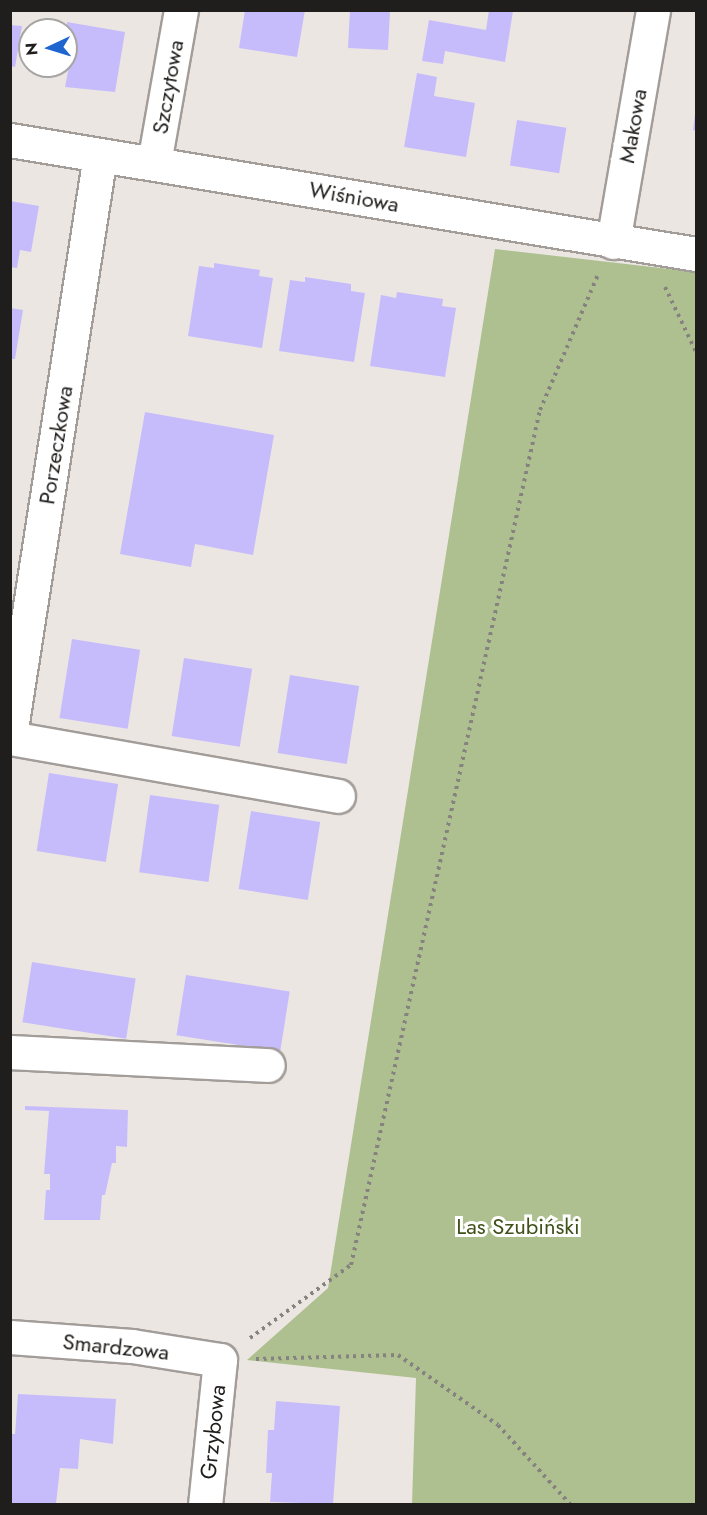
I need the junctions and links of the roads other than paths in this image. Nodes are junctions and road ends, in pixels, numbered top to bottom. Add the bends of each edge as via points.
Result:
1 (181, 10) edge
2 (654, 10) edge
3 (10, 140) edge
4 (100, 155) junction
5 (154, 163) junction
6 (613, 242) junction
7 (696, 254) edge
8 (10, 737) edge
9 (338, 796) dead end
10 (10, 1052) edge
11 (268, 1065) dead end
12 (10, 1337) edge
13 (220, 1360) joint
14 (205, 1504) edge

1 - 5 street, Szczytowa
2 - 6 street, Makowa
3 - 4 street, Wiśniowa
4 - 5 street, Wiśniowa
4 - 8 street, Porzeczkowa
5 - 6 street, Wiśniowa
6 - 7 street, Wiśniowa
8 - 9 street
10 - 11 street
12 - 13 street, Smardzowa via 132,1346
13 - 14 street, Grzybowa

